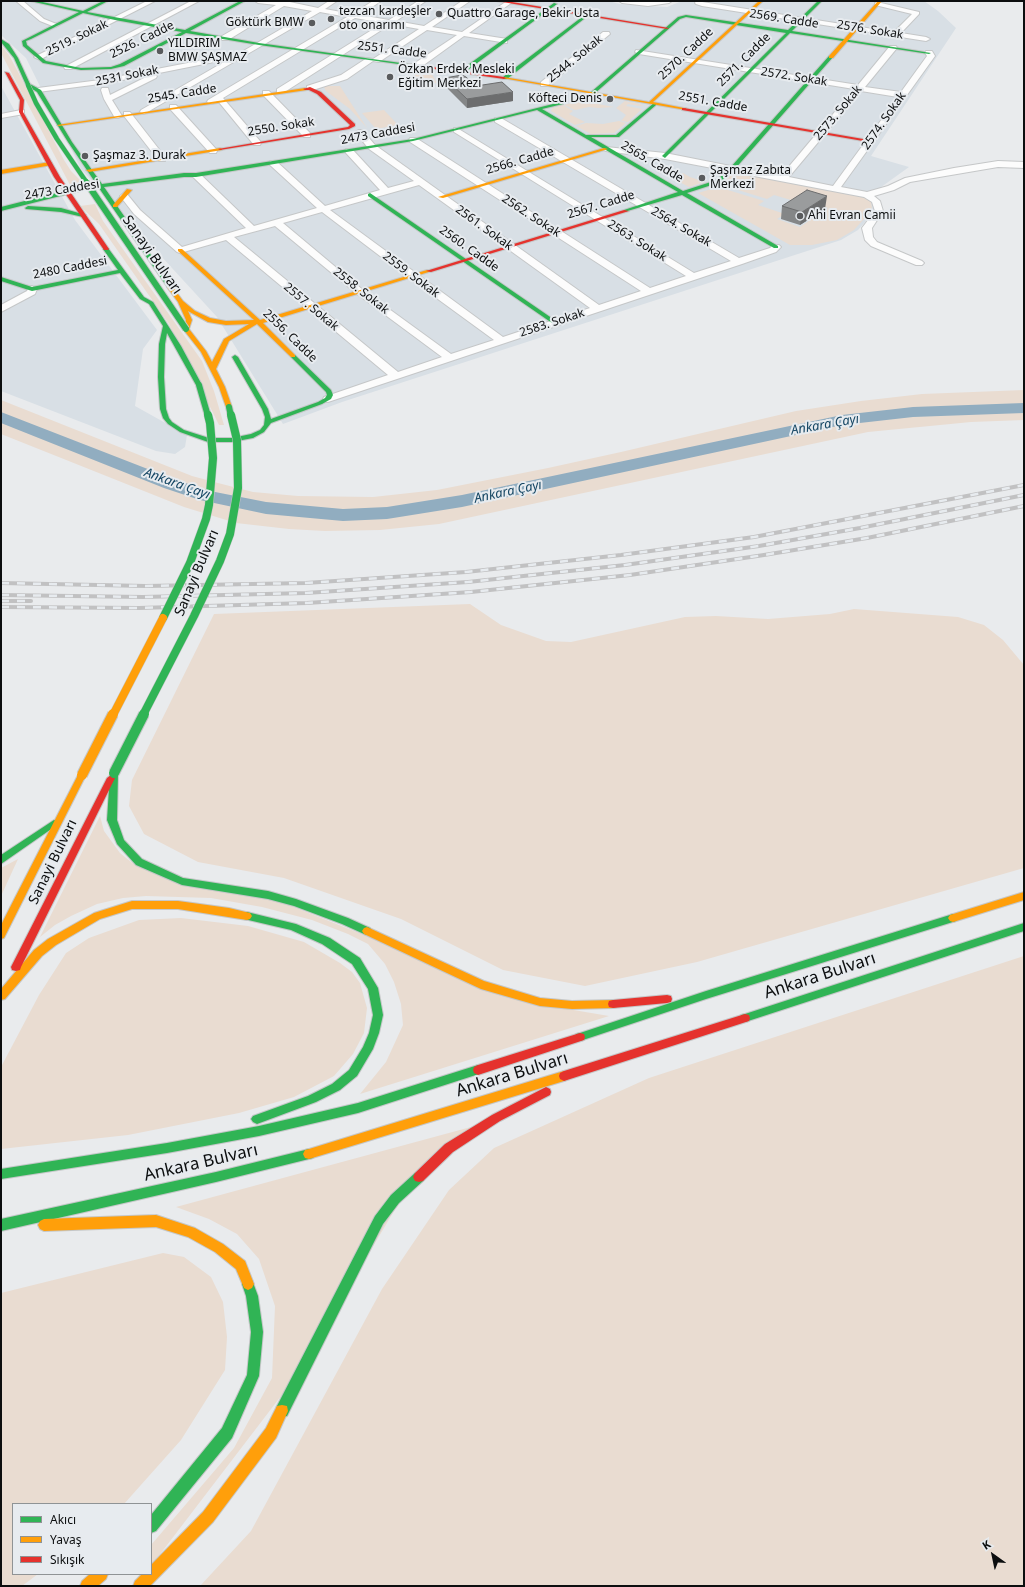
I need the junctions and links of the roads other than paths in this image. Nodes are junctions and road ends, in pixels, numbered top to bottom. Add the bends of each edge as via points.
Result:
1 (19, 1) edge
2 (32, 1) edge
3 (152, 1) edge
4 (196, 1) edge
5 (243, 1) edge
6 (258, 1) edge
7 (334, 1) edge
8 (378, 1) edge
9 (423, 1) edge
10 (467, 1) edge
11 (498, 1) edge
12 (559, 1) edge
13 (622, 1) edge
14 (669, 1) edge
15 (700, 1) edge
16 (761, 1) edge
17 (820, 1) edge
18 (102, 2) edge
19 (285, 2) edge
20 (510, 2) edge
21 (878, 3) edge
22 (548, 9) junction
23 (318, 10) junction
24 (82, 12) junction
25 (749, 12) junction
26 (587, 15) junction
27 (353, 16) junction
28 (115, 19) junction
29 (802, 20) junction
30 (389, 22) junction
31 (737, 23) junction
32 (56, 25) junction
33 (150, 25) junction
34 (426, 28) junction
35 (667, 28) junction
36 (856, 28) junction
37 (186, 31) junction
38 (790, 32) junction
39 (463, 34) junction
40 (606, 34) dead end
41 (892, 34) junction
42 (225, 38) junction
43 (926, 39) dead end
44 (1, 40) edge
45 (845, 40) junction
46 (504, 41) junction
47 (259, 44) junction
48 (892, 48) junction
49 (296, 50) junction
50 (639, 52) junction
51 (929, 53) joint
52 (239, 55) junction
53 (335, 55) junction
54 (38, 57) junction
55 (373, 60) junction
56 (697, 61) junction
57 (1, 62) edge
58 (418, 65) junction
59 (68, 67) junction
60 (113, 68) junction
61 (166, 69) junction
62 (751, 70) junction
63 (463, 71) junction
64 (504, 78) junction
65 (810, 80) junction
66 (104, 81) junction
67 (544, 84) junction
68 (28, 85) junction
69 (556, 86) junction
70 (310, 88) junction
71 (859, 88) junction
72 (38, 90) junction
73 (280, 91) junction
74 (266, 93) junction
75 (593, 93) junction
76 (902, 95) junction
77 (108, 99) junction
78 (22, 100) junction
79 (220, 100) junction
80 (568, 101) junction
81 (210, 102) junction
82 (652, 103) junction
83 (172, 107) junction
84 (538, 110) junction
85 (21, 112) junction
86 (144, 112) junction
87 (708, 113) junction
88 (123, 115) junction
89 (1, 116) edge
90 (498, 120) junction
91 (771, 124) junction
92 (59, 125) junction
93 (457, 130) junction
94 (359, 132) dead end
95 (822, 133) junction
96 (307, 135) junction
97 (584, 136) junction
98 (413, 140) junction
99 (869, 141) junction
100 (257, 143) junction
101 (372, 147) junction
102 (606, 149) junction
103 (213, 151) junction
104 (349, 151) junction
105 (664, 156) junction
106 (162, 159) junction
107 (567, 160) junction
108 (273, 163) junction
109 (50, 164) junction
110 (1024, 165) edge
111 (732, 169) junction
112 (89, 170) junction
113 (1, 172) edge
114 (526, 172) junction
115 (196, 174) junction
116 (56, 176) junction
117 (783, 179) junction
118 (98, 182) junction
119 (420, 182) junction
120 (482, 185) junction
121 (835, 189) junction
122 (66, 191) junction
123 (386, 191) junction
124 (127, 193) junction
125 (682, 193) junction
126 (370, 195) junction
127 (867, 195) junction
128 (107, 196) junction
129 (441, 197) junction
130 (31, 200) junction
131 (83, 202) junction
132 (643, 205) junction
133 (23, 208) junction
134 (116, 208) junction
135 (324, 208) junction
136 (1, 210) edge
137 (83, 216) junction
138 (600, 218) junction
139 (276, 222) junction
140 (252, 229) junction
141 (556, 232) junction
142 (227, 236) junction
143 (510, 246) junction
144 (776, 247) joint
145 (180, 250) junction
146 (123, 256) dead end
147 (464, 260) junction
148 (739, 262) junction
149 (919, 263) dead end
150 (120, 271) junction
151 (412, 276) junction
152 (694, 277) junction
153 (1, 278) edge
154 (32, 289) junction
155 (360, 292) junction
156 (650, 292) junction
157 (181, 302) junction
158 (151, 303) junction
159 (311, 307) junction
160 (597, 308) junction
161 (1, 309) edge
162 (258, 322) junction
163 (554, 322) junction
164 (165, 327) junction
165 (186, 329) junction
166 (500, 340) junction
167 (235, 357) dead end
168 (449, 358) junction
169 (213, 368) junction
170 (396, 376) junction
171 (328, 398) junction
172 (268, 422) junction
173 (114, 773) junction
174 (58, 819) junction
175 (1, 860) edge
176 (1024, 896) edge
177 (1024, 927) edge
178 (1, 935) edge
179 (706, 995) junction
180 (1, 997) edge
181 (593, 1067) junction
182 (248, 1122) dead end
183 (234, 1126) dead end
184 (167, 1148) junction
185 (1, 1174) edge
186 (1, 1226) edge
187 (152, 1525) edge
188 (152, 1574) edge
189 (100, 1575) edge
190 (151, 1575) edge
191 (87, 1586) edge
192 (140, 1586) edge

1 - 32 street via 42,20
2 - 24 street, 2551. Cadde
3 - 28 street, 2519. Sokak
4 - 33 street
5 - 37 street, 2526. Cadde
6 - 19 street
7 - 23 street
8 - 27 street
9 - 30 street
10 - 34 street
11 - 20 street
12 - 22 street
13 - 14 street via 648,4
15 - 25 street, 2576. Sokak via 698,3
16 - 25 street, 2570. Cadde
17 - 29 street, 2571. Cadde
18 - 24 street
19 - 23 street
19 - 42 street
20 - 22 street
20 - 39 street
21 - 36 street, 2567. Cadde
21 - 41 street via 916,14 900,31
22 - 26 street
22 - 46 street
23 - 27 street
23 - 47 street
24 - 28 street, 2551. Cadde
24 - 32 street
25 - 29 street, 2576. Sokak
25 - 31 street, 2570. Cadde
26 - 35 street
26 - 64 street
27 - 30 street
27 - 49 street
28 - 33 street, 2551. Cadde
28 - 54 street, 2519. Sokak
29 - 36 street, 2576. Sokak
29 - 38 street, 2571. Cadde
30 - 34 street
30 - 53 street
31 - 35 street, 2569. Cadde via 686,16 678,18
31 - 38 street, 2569. Cadde
31 - 56 street, 2570. Cadde
32 - 54 street via 24,41
33 - 37 street, 2551. Cadde
33 - 59 street
34 - 39 street
34 - 55 street
35 - 50 street, 2569. Cadde
36 - 41 street, 2576. Sokak
36 - 45 street, 2567. Cadde
37 - 42 street, 2551. Cadde
37 - 60 street, 2526. Cadde
38 - 45 street, 2569. Cadde
38 - 62 street, 2571. Cadde
39 - 46 street
39 - 58 street
40 - 67 street, 2544. Sokak
41 - 43 street, 2576. Sokak
42 - 47 street, 2551. Cadde
44 - 68 street, Sanayi Bulvarı via 16,58
45 - 48 street, 2569. Cadde
45 - 65 street, 2567. Cadde
46 - 63 street
47 - 49 street, 2551. Cadde
47 - 52 street
48 - 51 street, 2569. Cadde
48 - 71 street, 2573. Sokak
49 - 53 street, 2551. Cadde
49 - 81 street
50 - 56 street, 2572. Sokak
50 - 75 street, 2569. Cadde
51 - 76 street, 2574. Sokak via 931,56
52 - 61 street, 2531 Sokak
52 - 86 street
53 - 55 street, 2551. Cadde
53 - 73 street
54 - 59 street, 2526. Cadde via 46,62
55 - 58 street, 2551. Cadde
55 - 70 street via 344,77
56 - 62 street, 2572. Sokak
56 - 82 street, 2570. Cadde
57 - 78 street
58 - 63 street, 2551. Cadde
59 - 60 street, 2526. Cadde via 86,70
60 - 66 street via 117,75
61 - 66 street, 2531 Sokak
61 - 77 street
62 - 65 street, 2572. Sokak
62 - 87 street, 2571. Cadde
63 - 64 street, 2551. Cadde
64 - 67 street, 2551. Cadde
65 - 71 street, 2572. Sokak
65 - 91 street, 2567. Cadde
66 - 72 street, 2531 Sokak
66 - 77 street
67 - 69 street, 2551. Cadde
68 - 72 street
68 - 165 street, Sanayi Bulvarı, bridge via 57,139
69 - 75 street, 2551. Cadde
69 - 80 street
70 - 73 street, 2545. Cadde
70 - 96 street, 2550. Sokak via 353,125 349,128
71 - 76 street, 2572. Sokak
71 - 95 street, 2573. Sokak
72 - 92 street
73 - 74 street, 2545. Cadde
74 - 79 street, 2545. Cadde
74 - 96 street
75 - 80 street, 2473 Caddesi
75 - 82 street, 2551. Cadde
76 - 99 street, 2574. Sokak
77 - 88 street
78 - 85 street
78 - 131 street
79 - 81 street, 2545. Cadde
79 - 100 street
80 - 84 street, 2473 Caddesi
81 - 83 street, 2545. Cadde
82 - 87 street, 2551. Cadde
82 - 97 street, 2570. Cadde via 617,136
83 - 86 street, 2545. Cadde
83 - 103 street
84 - 90 street, 2473 Caddesi
84 - 97 street, 2565. Cadde
85 - 89 street
85 - 109 street
86 - 88 street, 2545. Cadde
87 - 91 street, 2551. Cadde
87 - 105 street, 2571. Cadde
88 - 92 street, 2545. Cadde
88 - 106 street
90 - 93 street, 2473 Caddesi
90 - 107 street, 2564. Sokak
91 - 95 street, 2551. Cadde
91 - 111 street, 2567. Cadde
92 - 112 street
93 - 98 street, 2473 Caddesi
93 - 114 street, 2563. Sokak
94 - 101 street, 2561. Sokak
95 - 99 street, 2551. Cadde
95 - 117 street, 2573. Sokak
96 - 100 street, 2550. Sokak
97 - 102 street, 2565. Cadde
98 - 101 street, 2473 Caddesi
98 - 120 street, 2562. Sokak
99 - 121 street, 2574. Sokak
100 - 103 street, 2550. Sokak
101 - 104 street, 2473 Caddesi
101 - 119 street, 2561. Sokak
102 - 105 street
102 - 107 street, 2566. Cadde
102 - 125 street, 2565. Cadde
103 - 106 street, 2550. Sokak
104 - 108 street, 2473 Caddesi
104 - 123 street
105 - 111 street
106 - 112 street, 2550. Sokak
107 - 114 street, 2566. Cadde
107 - 132 street, 2564. Sokak
108 - 115 street, 2473 Caddesi
108 - 135 street, 2559. Sokak
109 - 113 street
109 - 116 street
110 - 127 street via 998,164 908,180
111 - 117 street
111 - 125 street, 2567. Cadde via 713,184
112 - 116 street, 2550. Sokak via 84,175 71,178
112 - 118 street
114 - 120 street, 2566. Cadde
114 - 138 street, 2563. Sokak
115 - 118 street, 2473 Caddesi via 136,181
115 - 124 street, 2473 Caddesi
115 - 140 street
116 - 122 street
116 - 130 street via 45,190
117 - 121 street
118 - 122 street, 2473 Caddesi
118 - 128 street
119 - 123 street
119 - 129 street, 2561. Sokak
120 - 129 street, 2566. Cadde
120 - 141 street, 2562. Sokak
121 - 127 street
122 - 130 street, 2473 Caddesi
122 - 131 street
123 - 126 street
124 - 128 street, 2473 Caddesi
124 - 134 street
124 - 145 street via 137,212
125 - 132 street, 2567. Cadde
125 - 144 street, 2565. Cadde
126 - 135 street
126 - 147 street, 2560. Cadde
127 - 149 street via 876,201 879,211 867,228 868,238 874,244
128 - 131 street, 2473 Caddesi
128 - 134 street
129 - 143 street, 2561. Sokak
130 - 136 street, 2473 Caddesi
131 - 133 street, 2473 Caddesi
131 - 137 street
132 - 138 street, 2567. Cadde
132 - 148 street, 2564. Sokak
133 - 136 street, 2473 Caddesi
133 - 137 street via 56,209
134 - 137 street via 95,208 88,210
134 - 157 street
135 - 139 street
135 - 151 street, 2559. Sokak
137 - 150 street
138 - 141 street, 2567. Cadde
138 - 152 street, 2563. Sokak
139 - 140 street
139 - 155 street, 2558. Sokak
140 - 142 street
141 - 143 street, 2567. Cadde
141 - 156 street, 2562. Sokak
142 - 145 street
142 - 159 street, 2557. Sokak
143 - 147 street, 2567. Cadde
143 - 160 street, 2561. Sokak
144 - 148 street, 2583. Sokak
145 - 162 street, 2556. Cadde
146 - 158 street, Sanayi Bulvarı via 141,282
147 - 151 street, 2567. Cadde
147 - 163 street, 2560. Cadde
148 - 152 street, 2583. Sokak
150 - 154 street, 2480 Caddesi
150 - 158 street via 138,295
151 - 155 street, 2567. Cadde
151 - 166 street, 2559. Sokak
152 - 156 street, 2583. Sokak
153 - 154 street, 2480 Caddesi
154 - 161 street via 32,292
155 - 159 street, 2567. Cadde
155 - 168 street, 2558. Sokak
156 - 160 street, 2583. Sokak
157 - 162 street via 208,320 230,323
157 - 165 street via 189,320
158 - 164 street, Sanayi Bulvarı
159 - 162 street, 2567. Cadde
159 - 170 street, 2557. Sokak
160 - 163 street, 2583. Sokak
162 - 169 street via 226,340
162 - 171 street, 2556. Cadde via 326,386 330,395
163 - 166 street, 2583. Sokak
164 - 172 street via 162,344 162,395 166,418 175,428 208,440 232,440 253,436 262,431
164 - 174 street, Sanayi Bulvarı, bridge via 199,385 210,423 213,458 206,519 177,589
165 - 169 street, Sanayi Bulvarı
166 - 168 street, 2583. Sokak
167 - 172 street via 268,416
168 - 170 street, 2583. Sokak
169 - 173 street, Sanayi Bulvarı, bridge via 229,407 237,440 238,488 230,534 194,616
170 - 171 street, 2583. Sokak
171 - 172 street
173 - 179 street via 112,820 120,842 139,862 182,881 268,895 296,903 345,922 481,984 540,1002 572,1005 620,1004
173 - 180 street, Sanayi Bulvarı
174 - 175 street via 24,846
174 - 178 street, Sanayi Bulvarı
176 - 179 street, Ankara Bulvarı
177 - 181 street, Ankara Bulvarı
179 - 184 street, Ankara Bulvarı via 358,1108 259,1131
180 - 182 street via 38,953 52,942 97,916 132,905 178,905 229,912 293,927 326,941 356,961 373,988 378,1014 368,1049 353,1073 336,1088
181 - 186 street, Ankara Bulvarı via 325,1150
181 - 188 street via 496,1118 450,1148 395,1199 379,1220 272,1433 208,1517
183 - 184 street
184 - 185 street, Ankara Bulvarı
186 - 187 street via 156,1221 191,1232 219,1248 241,1265 252,1296 257,1332 253,1376 227,1433
189 - 191 street
190 - 192 street

